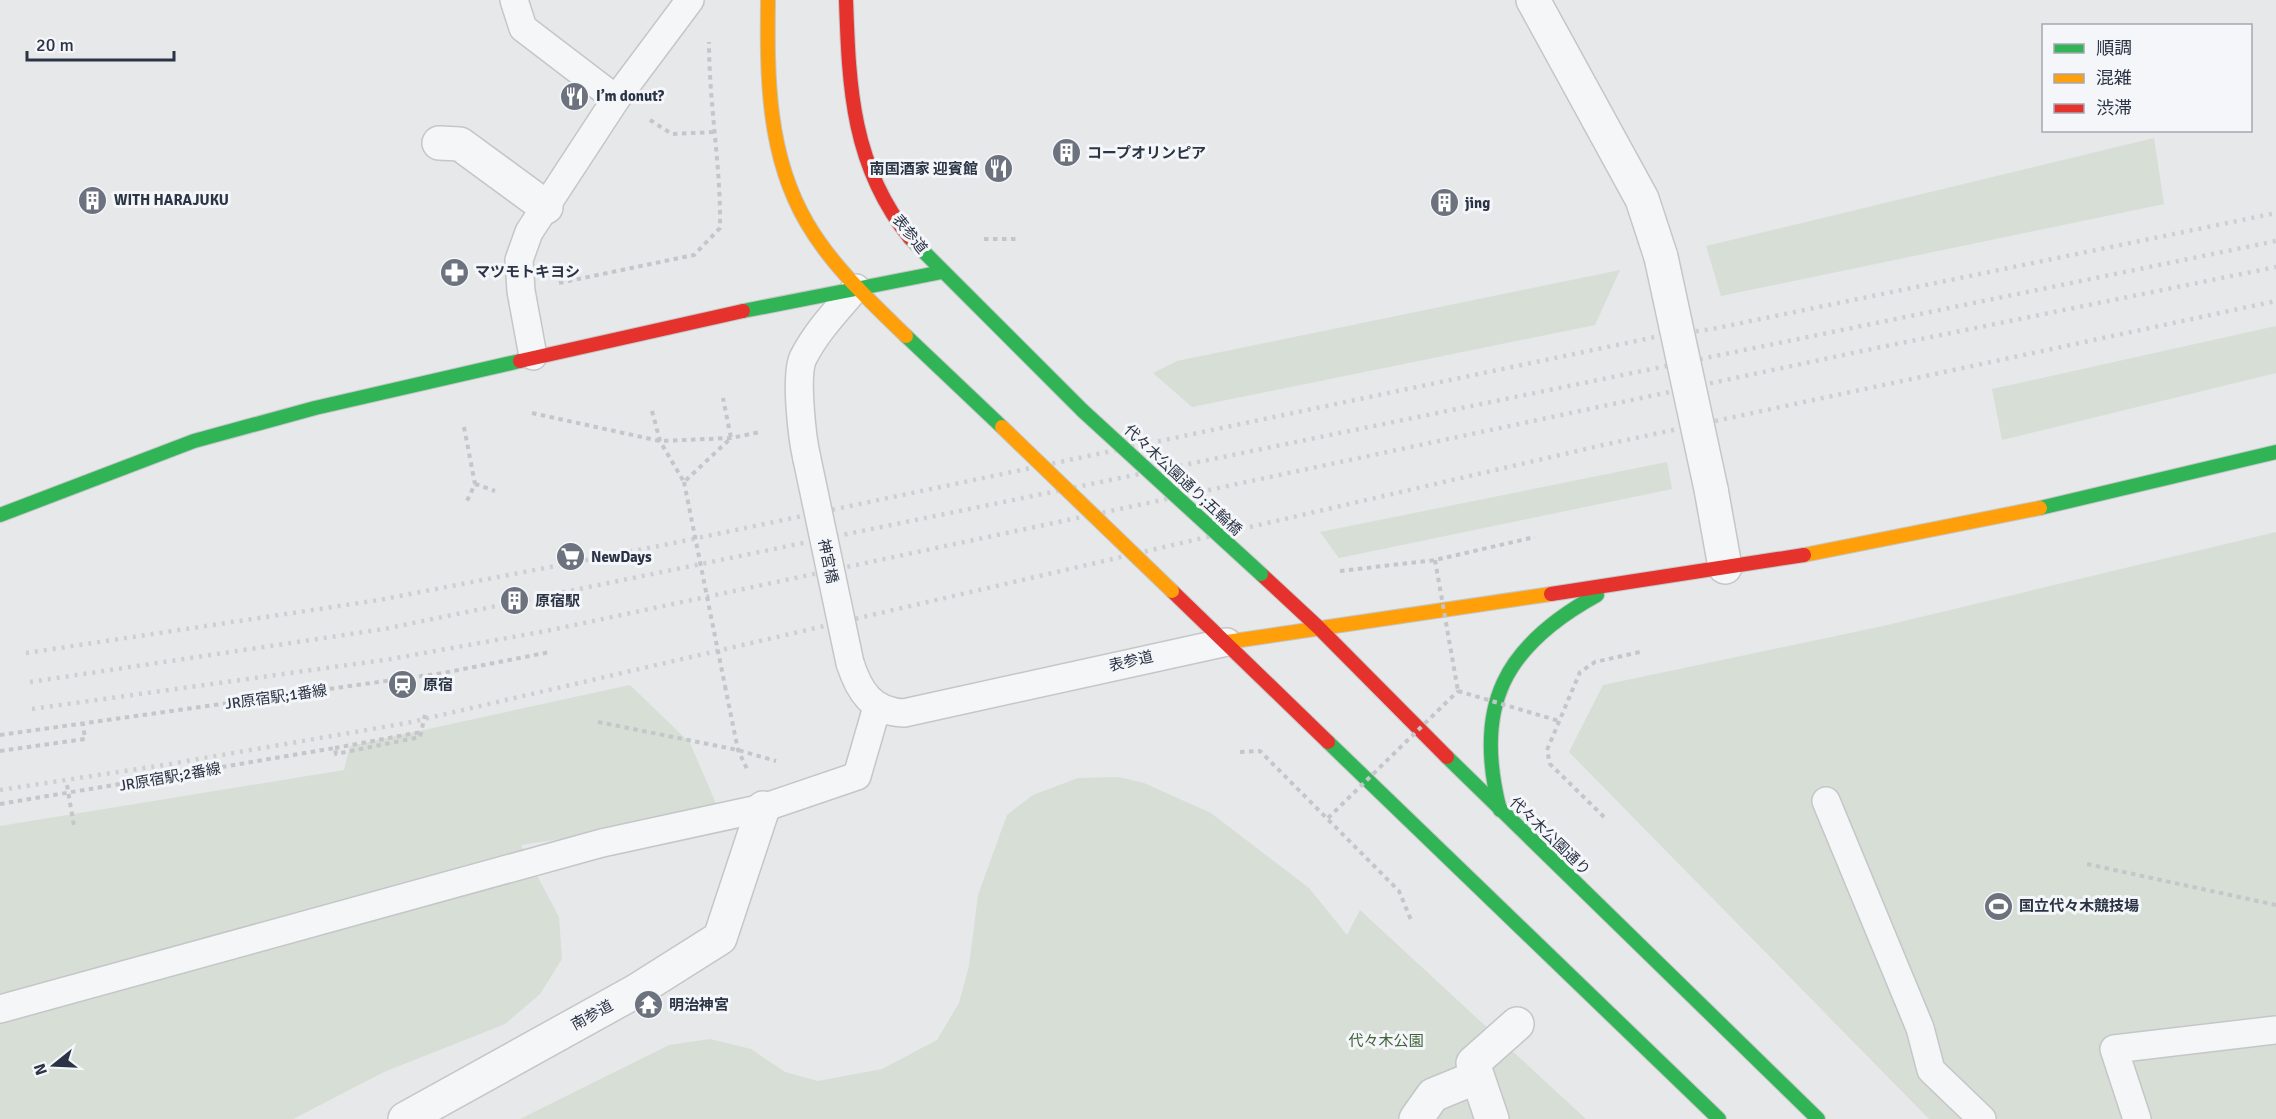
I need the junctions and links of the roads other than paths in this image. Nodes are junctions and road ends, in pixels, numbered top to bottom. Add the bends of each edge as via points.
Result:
1 (514, 0) edge
2 (690, 0) edge
3 (768, 0) edge
4 (846, 0) edge
5 (1533, 0) edge
6 (616, 99) junction
7 (439, 144) dead end
8 (546, 207) junction
9 (942, 272) junction
10 (856, 288) junction
11 (533, 356) junction
12 (1083, 411) joint
13 (2276, 453) edge
14 (0, 515) edge
15 (1725, 567) junction
16 (1261, 574) joint
17 (1626, 584) junction
18 (1318, 627) junction
19 (1227, 642) junction
20 (877, 707) junction
21 (1826, 801) dead end
22 (763, 808) junction
23 (1501, 812) junction
24 (0, 1009) edge
25 (1517, 1024) dead end
26 (2276, 1030) edge
27 (1477, 1077) junction
28 (405, 1119) edge
29 (1416, 1119) edge
30 (1492, 1119) edge
31 (1719, 1119) edge
32 (1818, 1119) edge
33 (1982, 1119) edge
34 (2137, 1119) edge

1 - 6 lane via 523,28
2 - 6 lane
3 - 10 main road via 770,105 786,178 822,247
4 - 9 main road, 表参道 via 852,98 866,160 881,196 910,237
5 - 15 street, bridge via 1642,199 1661,256
6 - 8 lane
7 - 8 street via 460,144
8 - 11 lane via 529,232 519,260
9 - 10 main road
9 - 12 main road, 表参道
10 - 11 main road
10 - 19 main road, bridge
10 - 20 lane, 神宮橋, bridge via 827,321 802,360 800,424 850,663 860,690
11 - 14 main road via 194,441
12 - 16 main road, 代々木公園通り;五輪橋, bridge
13 - 15 main road via 1878,542
15 - 17 main road
16 - 18 main road, 代々木公園通り
17 - 18 main road
17 - 23 main road via 1563,612 1533,637 1508,671 1491,712 1487,748 1491,783
18 - 19 main road
18 - 23 main road, 代々木公園通り
19 - 20 lane, 表参道 via 914,711 894,713
19 - 31 main road
20 - 22 lane via 857,776
21 - 33 lane via 1920,1028 1931,1070
22 - 24 lane via 602,843
22 - 28 street, 南参道 via 720,938 636,990
23 - 32 main road, 代々木公園通り
25 - 27 street via 1473,1063
26 - 34 lane via 2114,1049
27 - 29 street via 1433,1095
27 - 30 street

